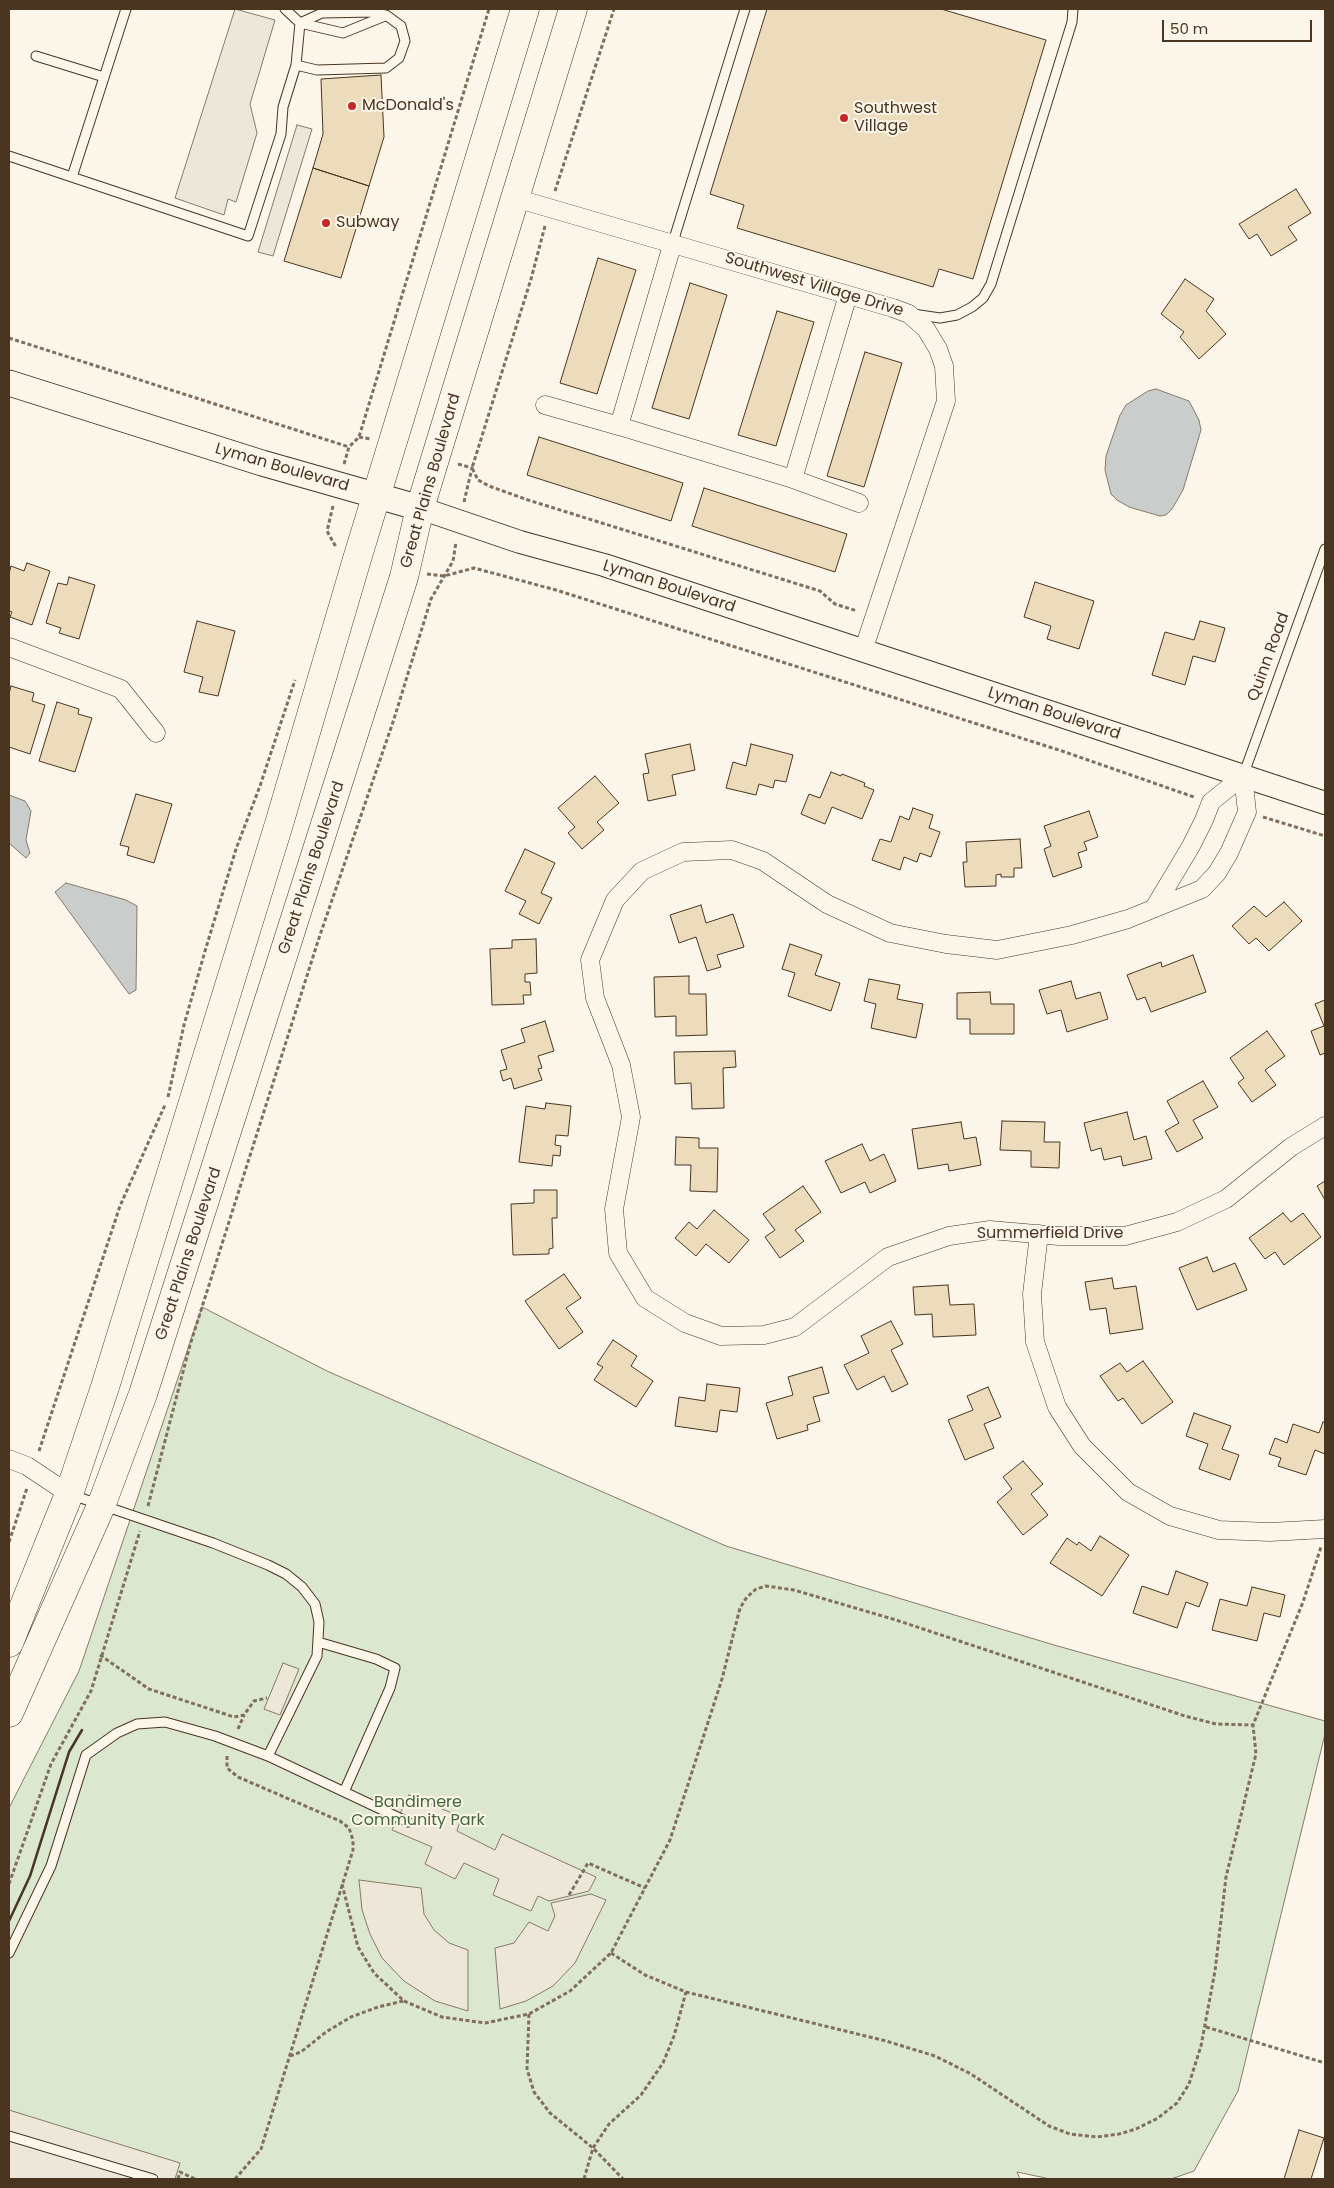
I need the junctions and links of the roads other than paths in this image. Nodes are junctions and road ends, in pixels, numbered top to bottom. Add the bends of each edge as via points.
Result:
1 (126, 9) edge
2 (285, 9) edge
3 (525, 9) edge
4 (573, 9) edge
5 (744, 9) edge
6 (1073, 9) edge
7 (386, 15) junction
8 (300, 23) junction
9 (36, 56) dead end
10 (296, 65) junction
11 (104, 77) junction
12 (9, 156) edge
13 (72, 178) junction
14 (515, 198) junction
15 (673, 242) junction
16 (848, 295) junction
17 (909, 314) junction
18 (9, 384) edge
19 (544, 405) dead end
20 (619, 426) junction
21 (794, 479) junction
22 (377, 496) junction
23 (859, 503) dead end
24 (420, 508) junction
25 (1325, 549) edge
26 (9, 647) edge
27 (863, 651) junction
28 (156, 734) dead end
29 (1243, 776) junction
30 (1325, 803) edge
31 (1154, 908) junction
32 (1325, 1126) edge
33 (1039, 1234) junction
34 (9, 1459) edge
35 (69, 1494) junction
36 (101, 1506) junction
37 (1324, 1535) edge
38 (318, 1642) junction
39 (9, 1643) edge
40 (9, 1713) edge
41 (268, 1756) junction
42 (344, 1792) junction
43 (408, 1822) dead end
44 (9, 1952) edge
45 (9, 2136) edge
46 (152, 2179) edge

1 - 11 lane
2 - 8 lane
3 - 22 main road
4 - 14 main road, Great Plains Boulevard
5 - 15 lane
6 - 17 lane via 1072,22 987,291 972,307 958,314 940,318
7 - 8 lane via 360,11 322,13
7 - 8 lane via 343,33
7 - 10 lane via 405,33 403,50 393,65 386,68 317,70
8 - 10 lane
9 - 11 lane
10 - 13 lane via 283,107 281,134 248,236
11 - 13 lane
12 - 13 lane
14 - 15 street, Southwest Village Drive
14 - 24 main road, Great Plains Boulevard
15 - 16 street, Southwest Village Drive
15 - 20 street
16 - 17 street, Southwest Village Drive
16 - 21 street
17 - 27 street, Southwest Village Drive via 926,329 938,349 946,384 946,401
18 - 22 main road, Lyman Boulevard
19 - 20 street
20 - 21 street
21 - 23 street
22 - 24 main road, Lyman Boulevard
22 - 35 main road via 276,834
24 - 27 street, Lyman Boulevard
24 - 36 main road, Great Plains Boulevard via 406,571 149,1376
25 - 29 lane, Quinn Road
26 - 28 street via 121,689
27 - 29 street, Lyman Boulevard
29 - 30 street, Lyman Boulevard
29 - 31 street via 1211,802 1191,846
29 - 31 street, Summerfield Drive via 1247,812 1217,873 1202,889
31 - 33 street, Summerfield Drive via 1072,935 997,950 946,944 890,933 827,904 763,861 732,850 683,852 642,870 615,900 590,960 595,998 621,1065 631,1117 614,1209 618,1253 645,1298 685,1323 721,1336 772,1333 795,1327 888,1257 949,1236 990,1230
32 - 33 street, Summerfield Drive via 1291,1147 1226,1199 1177,1222 1125,1236
33 - 37 street via 1032,1294 1035,1342 1057,1407 1082,1446 1128,1492 1170,1516 1219,1530
34 - 35 street via 33,1469
35 - 36 lane
35 - 39 main road
36 - 38 lane via 214,1543 286,1574 315,1604 319,1622
36 - 40 main road, Great Plains Boulevard
38 - 41 lane via 317,1656
38 - 42 lane via 395,1668 390,1688
41 - 42 lane
41 - 44 lane via 165,1722 137,1724 117,1732 86,1755 51,1866
42 - 43 lane
45 - 46 lane

